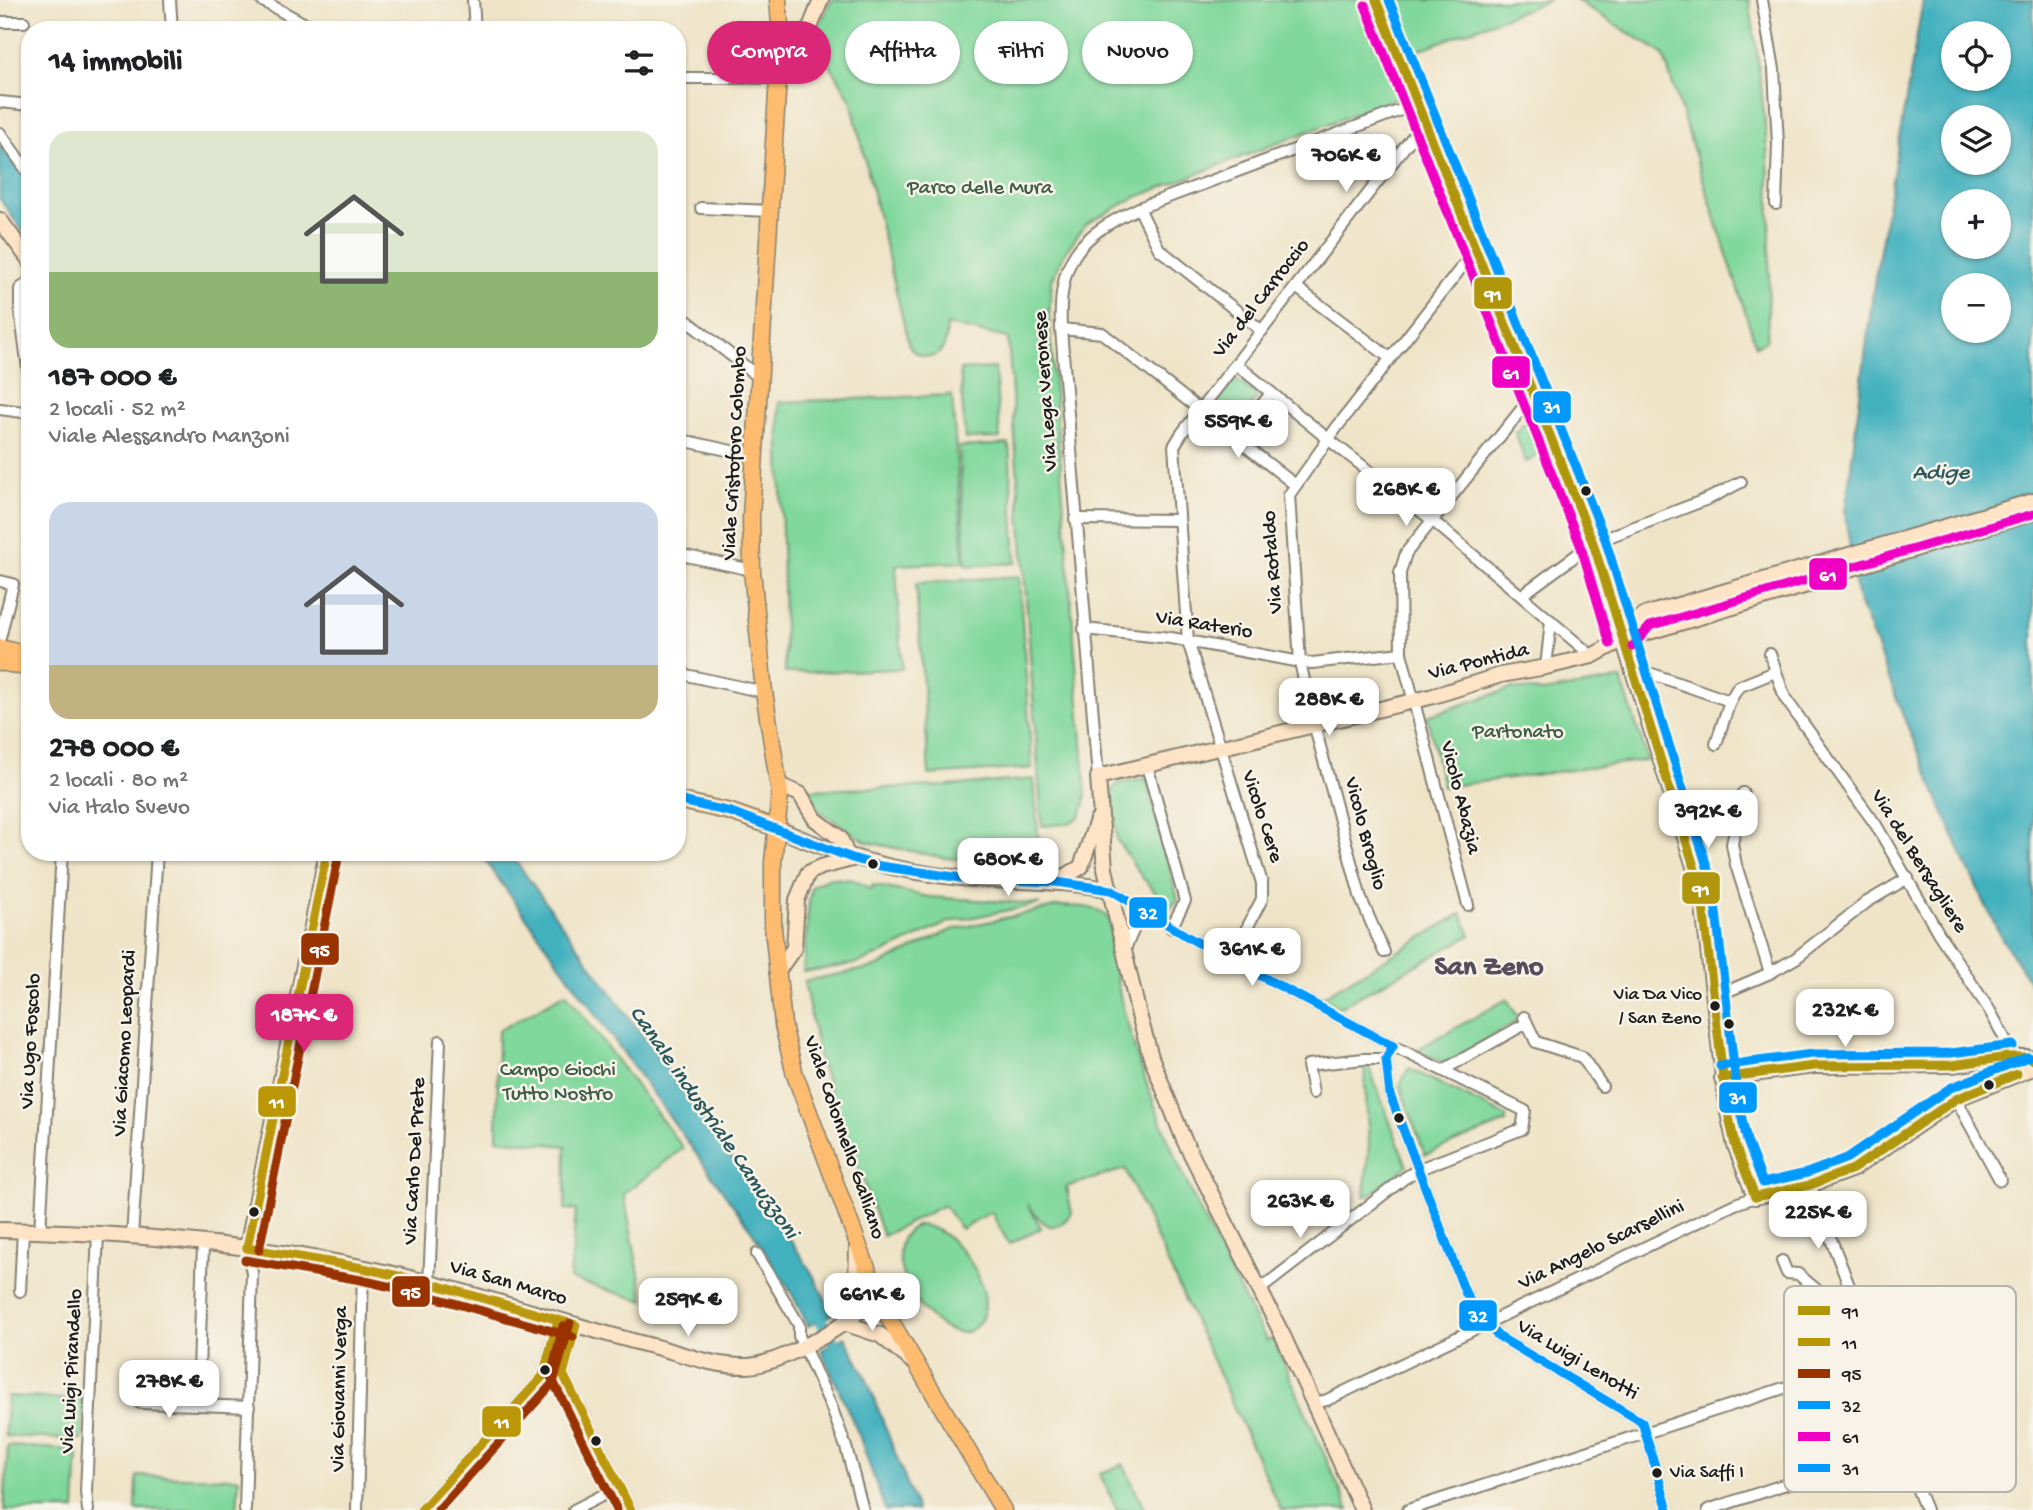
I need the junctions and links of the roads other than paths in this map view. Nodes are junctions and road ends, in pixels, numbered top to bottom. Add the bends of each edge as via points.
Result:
1 (170, 0) edge
2 (261, 0) edge
3 (473, 0) edge
4 (778, 0) edge
5 (788, 0) edge
6 (821, 0) edge
7 (1376, 0) edge
8 (1762, 0) edge
9 (171, 21) edge
10 (300, 21) edge
11 (474, 21) edge
12 (780, 21) edge
13 (781, 21) edge
14 (813, 21) edge
15 (0, 22) edge
16 (21, 22) edge
17 (686, 78) edge
18 (707, 78) edge
19 (778, 84) edge
20 (0, 102) edge
21 (21, 103) edge
22 (1417, 104) junction
23 (1424, 122) junction
24 (0, 133) edge
25 (21, 162) edge
26 (1776, 204) dead end
27 (701, 208) dead end
28 (1139, 208) junction
29 (771, 211) junction
30 (0, 220) edge
31 (21, 249) edge
32 (1475, 250) junction
33 (1296, 287) junction
34 (21, 288) edge
35 (21, 316) edge
36 (686, 320) edge
37 (1060, 329) junction
38 (1262, 331) junction
39 (1390, 358) junction
40 (1236, 364) junction
41 (760, 378) junction
42 (1271, 393) junction
43 (1534, 394) junction
44 (0, 409) edge
45 (1200, 410) junction
46 (21, 412) edge
47 (1236, 438) junction
48 (1328, 439) junction
49 (686, 441) edge
50 (754, 456) junction
51 (1741, 482) dead end
52 (1294, 484) junction
53 (2033, 501) edge
54 (2033, 513) edge
55 (1075, 519) junction
56 (1178, 520) junction
57 (1432, 520) junction
58 (1593, 543) junction
59 (686, 556) edge
60 (1839, 565) junction
61 (752, 570) junction
62 (0, 581) edge
63 (1522, 595) junction
64 (1551, 621) junction
65 (1084, 629) junction
66 (0, 638) edge
67 (1622, 640) junction
68 (1188, 641) junction
69 (0, 648) edge
70 (21, 652) edge
71 (1401, 653) junction
72 (1770, 654) dead end
73 (1592, 656) junction
74 (0, 662) edge
75 (1300, 662) junction
76 (21, 666) edge
77 (1546, 667) junction
78 (1632, 667) junction
79 (1775, 672) junction
80 (686, 675) edge
81 (764, 692) junction
82 (1415, 701) junction
83 (1730, 701) junction
84 (1314, 724) junction
85 (1717, 744) dead end
86 (1219, 747) junction
87 (1147, 766) junction
88 (1114, 773) junction
89 (1098, 777) junction
90 (779, 785) junction
91 (1743, 793) dead end
92 (1098, 794) junction
93 (686, 802) edge
94 (1099, 812) junction
95 (776, 828) junction
96 (850, 858) junction
97 (61, 861) edge
98 (156, 861) edge
99 (325, 861) edge
100 (1909, 878) junction
101 (1056, 882) junction
102 (1111, 890) junction
103 (1468, 905) dead end
104 (1148, 913) junction
105 (1171, 928) junction
106 (1125, 951) junction
107 (1384, 952) dead end
108 (1231, 959) junction
109 (777, 972) junction
110 (1770, 973) junction
111 (1713, 998) junction
112 (440, 1041) dead end
113 (1393, 1046) junction
114 (2008, 1057) junction
115 (1386, 1059) junction
116 (2033, 1060) edge
117 (2033, 1068) edge
118 (1443, 1070) junction
119 (1722, 1078) junction
120 (2006, 1079) junction
121 (1602, 1086) dead end
122 (1313, 1093) dead end
123 (1956, 1099) junction
124 (1419, 1169) junction
125 (2000, 1180) dead end
126 (1810, 1185) junction
127 (1755, 1197) junction
128 (0, 1230) edge
129 (23, 1230) junction
130 (40, 1231) junction
131 (98, 1234) junction
132 (132, 1237) junction
133 (203, 1243) junction
134 (858, 1245) junction
135 (247, 1248) junction
136 (757, 1254) dead end
137 (1782, 1261) dead end
138 (363, 1268) junction
139 (429, 1283) junction
140 (1812, 1286) edge
141 (1849, 1286) edge
142 (1258, 1290) junction
143 (20, 1292) dead end
144 (880, 1303) junction
145 (558, 1320) junction
146 (843, 1323) junction
147 (1485, 1323) junction
148 (576, 1325) junction
149 (807, 1344) junction
150 (919, 1368) junction
151 (563, 1374) junction
152 (543, 1376) junction
153 (1784, 1388) edge
154 (140, 1403) dead end
155 (1314, 1403) junction
156 (198, 1405) junction
157 (249, 1407) junction
158 (1646, 1432) junction
159 (1784, 1485) edge
160 (619, 1487) junction
161 (1919, 1492) edge
162 (88, 1510) edge
163 (245, 1510) edge
164 (357, 1510) edge
165 (421, 1510) edge
166 (574, 1510) edge
167 (631, 1510) edge
168 (863, 1510) edge
169 (1003, 1510) edge
170 (1362, 1510) edge
171 (1408, 1510) edge
172 (1668, 1510) edge
173 (1708, 1510) edge
174 (1926, 1510) edge

1 - 9 street
2 - 10 street
3 - 11 street
4 - 12 main road, Viale Cristoforo Colombo
5 - 13 street, Viale Cristoforo Colombo
6 - 14 street
7 - 22 street
8 - 26 street via 1774,69
15 - 16 street
17 - 18 street
19 - 29 main road, Viale Cristoforo Colombo
20 - 21 street
22 - 23 street
22 - 28 street, Via Lega Veronese
23 - 32 street
23 - 33 street, Via del Carroccio
24 - 25 street
27 - 29 street
28 - 37 street, Via Lega Veronese via 1109,222 1074,256 1061,289
28 - 38 street via 1159,248
29 - 41 main road, Viale Cristoforo Colombo
30 - 31 street
32 - 39 street, Via Rotaldo
32 - 43 street
33 - 38 street, Via del Carroccio
33 - 39 street
34 - 35 street
36 - 41 street
37 - 45 street via 1102,333
37 - 55 street, Via Lega Veronese
38 - 40 street, Via del Carroccio
39 - 48 street, Via Rotaldo
40 - 42 street
40 - 45 street, Via del Carroccio
41 - 50 main road, Viale Cristoforo Colombo
42 - 47 street
42 - 48 street
43 - 57 street, Vicolo Abazia
43 - 58 street
44 - 46 street
45 - 47 street
45 - 56 street, Via del Carroccio via 1174,446
47 - 52 street
48 - 52 street, Via Rotaldo
48 - 57 street
49 - 50 street
50 - 61 main road, Viale Cristoforo Colombo
51 - 58 street
52 - 75 street, Via Rotaldo via 1289,495
53 - 60 street
54 - 60 street
55 - 56 street
55 - 65 street, Via Lega Veronese
56 - 68 street, Via del Carroccio
57 - 63 street
57 - 71 street, Vicolo Abazia via 1406,553 1400,573
58 - 63 street
58 - 67 street
59 - 61 street
60 - 67 street, Via Pontida via 1814,583
61 - 81 main road, Viale Cristoforo Colombo
62 - 66 street via 13,584
63 - 64 street
64 - 73 street
64 - 77 street
65 - 68 street, Via Raterio
65 - 89 street, Via Lega Veronese
67 - 73 street, Via Pontida
67 - 78 street
68 - 75 street, Via Raterio
68 - 86 street, Vicolo Cere
69 - 70 main road
71 - 75 street, Via Raterio
71 - 82 street, Vicolo Abazia
72 - 79 street, Via del Bersagliere
73 - 77 street, Via Pontida
74 - 76 main road
75 - 84 street, Via Rotaldo
77 - 82 street, Via Pontida via 1501,675
78 - 83 street
78 - 111 street via 1701,888
79 - 83 street via 1738,687
79 - 100 street, Via del Bersagliere via 1785,698
80 - 81 street
81 - 90 main road, Viale Cristoforo Colombo
82 - 84 street, Via Pontida
82 - 103 street, Vicolo Abazia
83 - 85 street
84 - 86 street, Via Pontida
84 - 107 street, Vicolo Broglio via 1361,899
86 - 87 street, Via Pontida
86 - 108 street, Vicolo Cere via 1262,883 1262,899
87 - 88 street, Via Pontida
87 - 105 street via 1185,901
88 - 89 street, Via Pontida
88 - 92 street
89 - 92 street
90 - 95 main road, Viale Cristoforo Colombo
90 - 96 street via 800,794 815,818 840,838
91 - 110 street via 1732,844
92 - 94 street
93 - 95 main road
94 - 101 street via 1081,867
94 - 102 street
95 - 96 street
95 - 109 main road, Viale Colonnello Galliano via 773,916
96 - 101 street via 961,878
96 - 109 street via 808,873 797,900 794,948
97 - 130 street, Via Ugo Foscolo
98 - 132 street, Via Giacomo Leopardi
99 - 135 street
100 - 110 street via 1867,902
100 - 114 street, Via del Bersagliere via 1939,934 1990,1011 2006,1041
101 - 102 street
102 - 104 street
102 - 106 street
104 - 105 street
104 - 106 street via 1136,924
105 - 108 street
106 - 142 street via 1139,1015 1184,1140
108 - 113 street
109 - 134 main road, Viale Colonnello Galliano via 795,1075
110 - 111 street
111 - 119 street
112 - 139 street, Via Carlo Del Prete
113 - 115 street
113 - 118 street
114 - 116 street
114 - 119 street via 1952,1065 1814,1066
114 - 120 street
115 - 122 street via 1308,1065
115 - 124 street, Via Luigi Lenotti via 1390,1095
117 - 120 street
118 - 121 street via 1525,1020 1536,1042 1582,1057
118 - 124 street via 1525,1111 1522,1129
119 - 127 street via 1735,1146
120 - 123 street
123 - 125 street
123 - 126 street via 1853,1169
124 - 142 street
124 - 147 street, Via Luigi Lenotti via 1465,1292
126 - 127 street
126 - 141 street
127 - 147 street, Via Angelo Scarsellini
128 - 129 street, Via San Marco
129 - 130 street, Via San Marco
129 - 143 street
130 - 131 street, Via San Marco
131 - 132 street, Via San Marco
131 - 162 street, Via Luigi Pirandello
132 - 133 street, Via San Marco
133 - 135 street, Via San Marco
133 - 156 street
134 - 144 main road, Viale Colonnello Galliano
134 - 146 street via 853,1303
135 - 138 street, Via San Marco
135 - 157 street via 252,1273
136 - 149 street
137 - 140 street via 1787,1273 1798,1274
138 - 139 street, Via San Marco
138 - 164 street, Via Giovanni Verga
139 - 145 street, Via San Marco
142 - 155 street
144 - 146 street, Via San Marco via 861,1308
144 - 150 main road, Viale Colonnello Galliano
145 - 148 street, Via San Marco
145 - 152 street
146 - 149 street, Via San Marco
146 - 150 street via 880,1335
147 - 155 street, Via Angelo Scarsellini
147 - 158 street, Via Luigi Lenotti via 1498,1336 1642,1422
148 - 149 street, Via San Marco via 736,1366 768,1362
148 - 151 street
149 - 168 street via 846,1447
150 - 169 main road, Viale Colonnello Galliano
151 - 152 street
151 - 160 street
152 - 165 street
153 - 158 street
154 - 156 street
155 - 170 street
156 - 157 street
157 - 163 street
158 - 171 street
158 - 172 street
159 - 173 street
160 - 166 street
160 - 167 street
161 - 174 street

